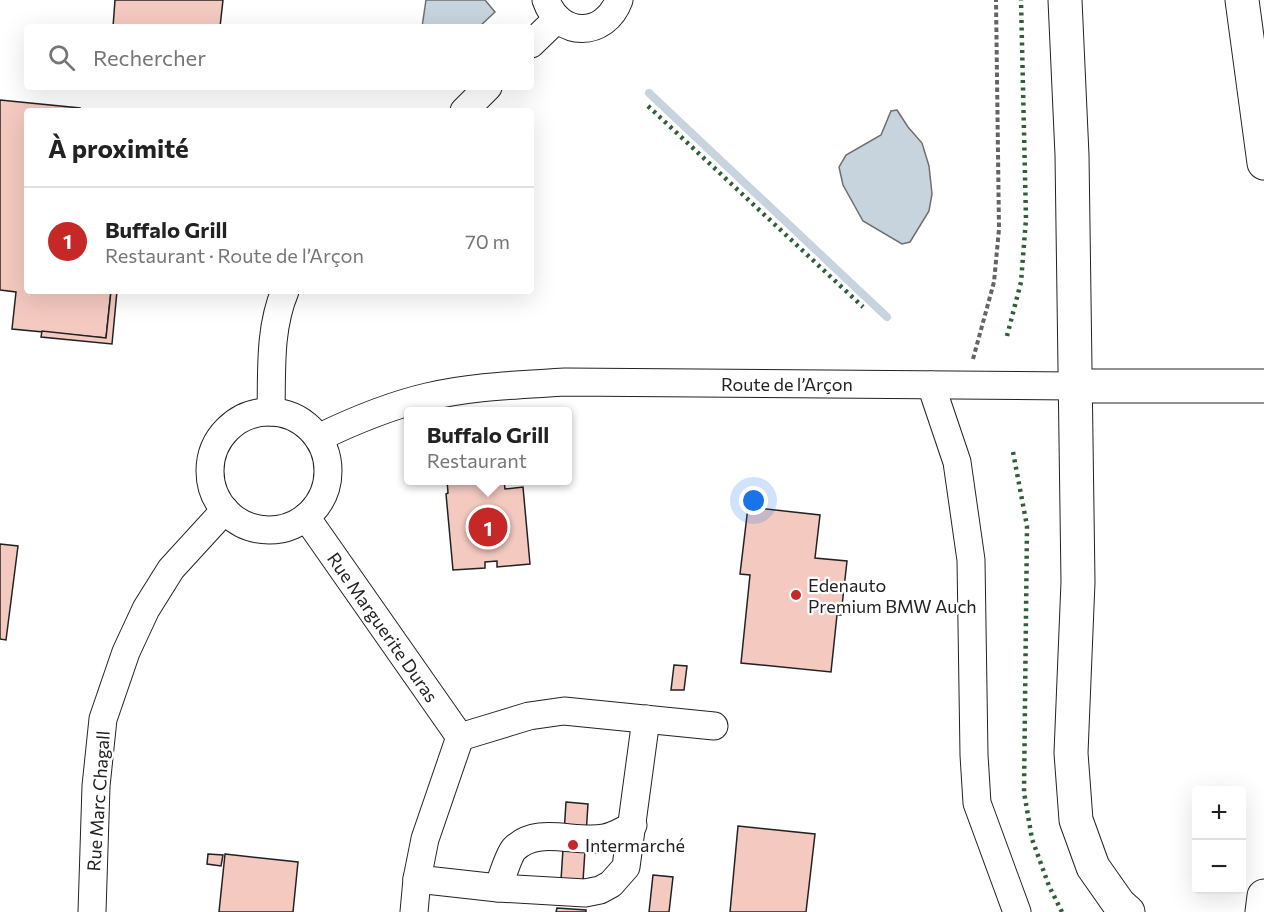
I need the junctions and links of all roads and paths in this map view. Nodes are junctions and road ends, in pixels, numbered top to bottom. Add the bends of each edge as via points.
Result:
1 (619, 0) edge
2 (996, 0) edge
3 (1065, 0) edge
4 (1242, 0) edge
5 (551, 9) edge
6 (534, 39) edge
7 (485, 90) edge
8 (467, 108) edge
9 (1264, 163) edge
10 (284, 294) edge
11 (931, 385) junction
12 (966, 385) junction
13 (1074, 386) junction
14 (1264, 386) edge
15 (271, 412) junction
16 (318, 438) junction
17 (225, 510) junction
18 (306, 517) junction
19 (646, 719) junction
20 (714, 726) dead end
21 (460, 737) junction
22 (633, 825) junction
23 (417, 879) junction
24 (498, 888) junction
25 (1264, 896) edge
26 (92, 912) edge
27 (414, 912) edge
28 (1017, 912) edge
29 (1128, 912) edge
30 (1262, 912) edge

1 - 5 street via 611,15 599,25 585,29 570,27
2 - 12 path via 999,229 994,282
3 - 13 main road via 1072,155
4 - 9 main road
5 - 6 street
7 - 8 street
10 - 15 street via 273,335
11 - 12 street, Route de l’Arçon
11 - 16 street, Route de l’Arçon via 565,382 495,387 428,397 381,410
11 - 28 street via 957,462 971,560 977,803
12 - 13 street, Route de l’Arçon
13 - 14 main road, Route de l’Arçon
13 - 29 main road via 1077,582 1071,753 1076,820 1093,867
15 - 16 street via 298,419
15 - 17 street via 244,417 233,424 216,446 212,459 213,486
16 - 18 street via 325,451 328,480 324,494
17 - 18 street via 246,525 265,529 284,528
17 - 26 street, Rue Marc Chagall via 171,569 146,609 103,719 96,786
18 - 21 street, Rue Marguerite Duras
19 - 20 street
19 - 21 street via 564,711 528,716
19 - 22 street
21 - 23 street via 425,839
22 - 24 street via 601,839 529,839 513,850
22 - 24 street via 626,867 600,890 585,893
23 - 24 street
23 - 27 street
25 - 30 main road

